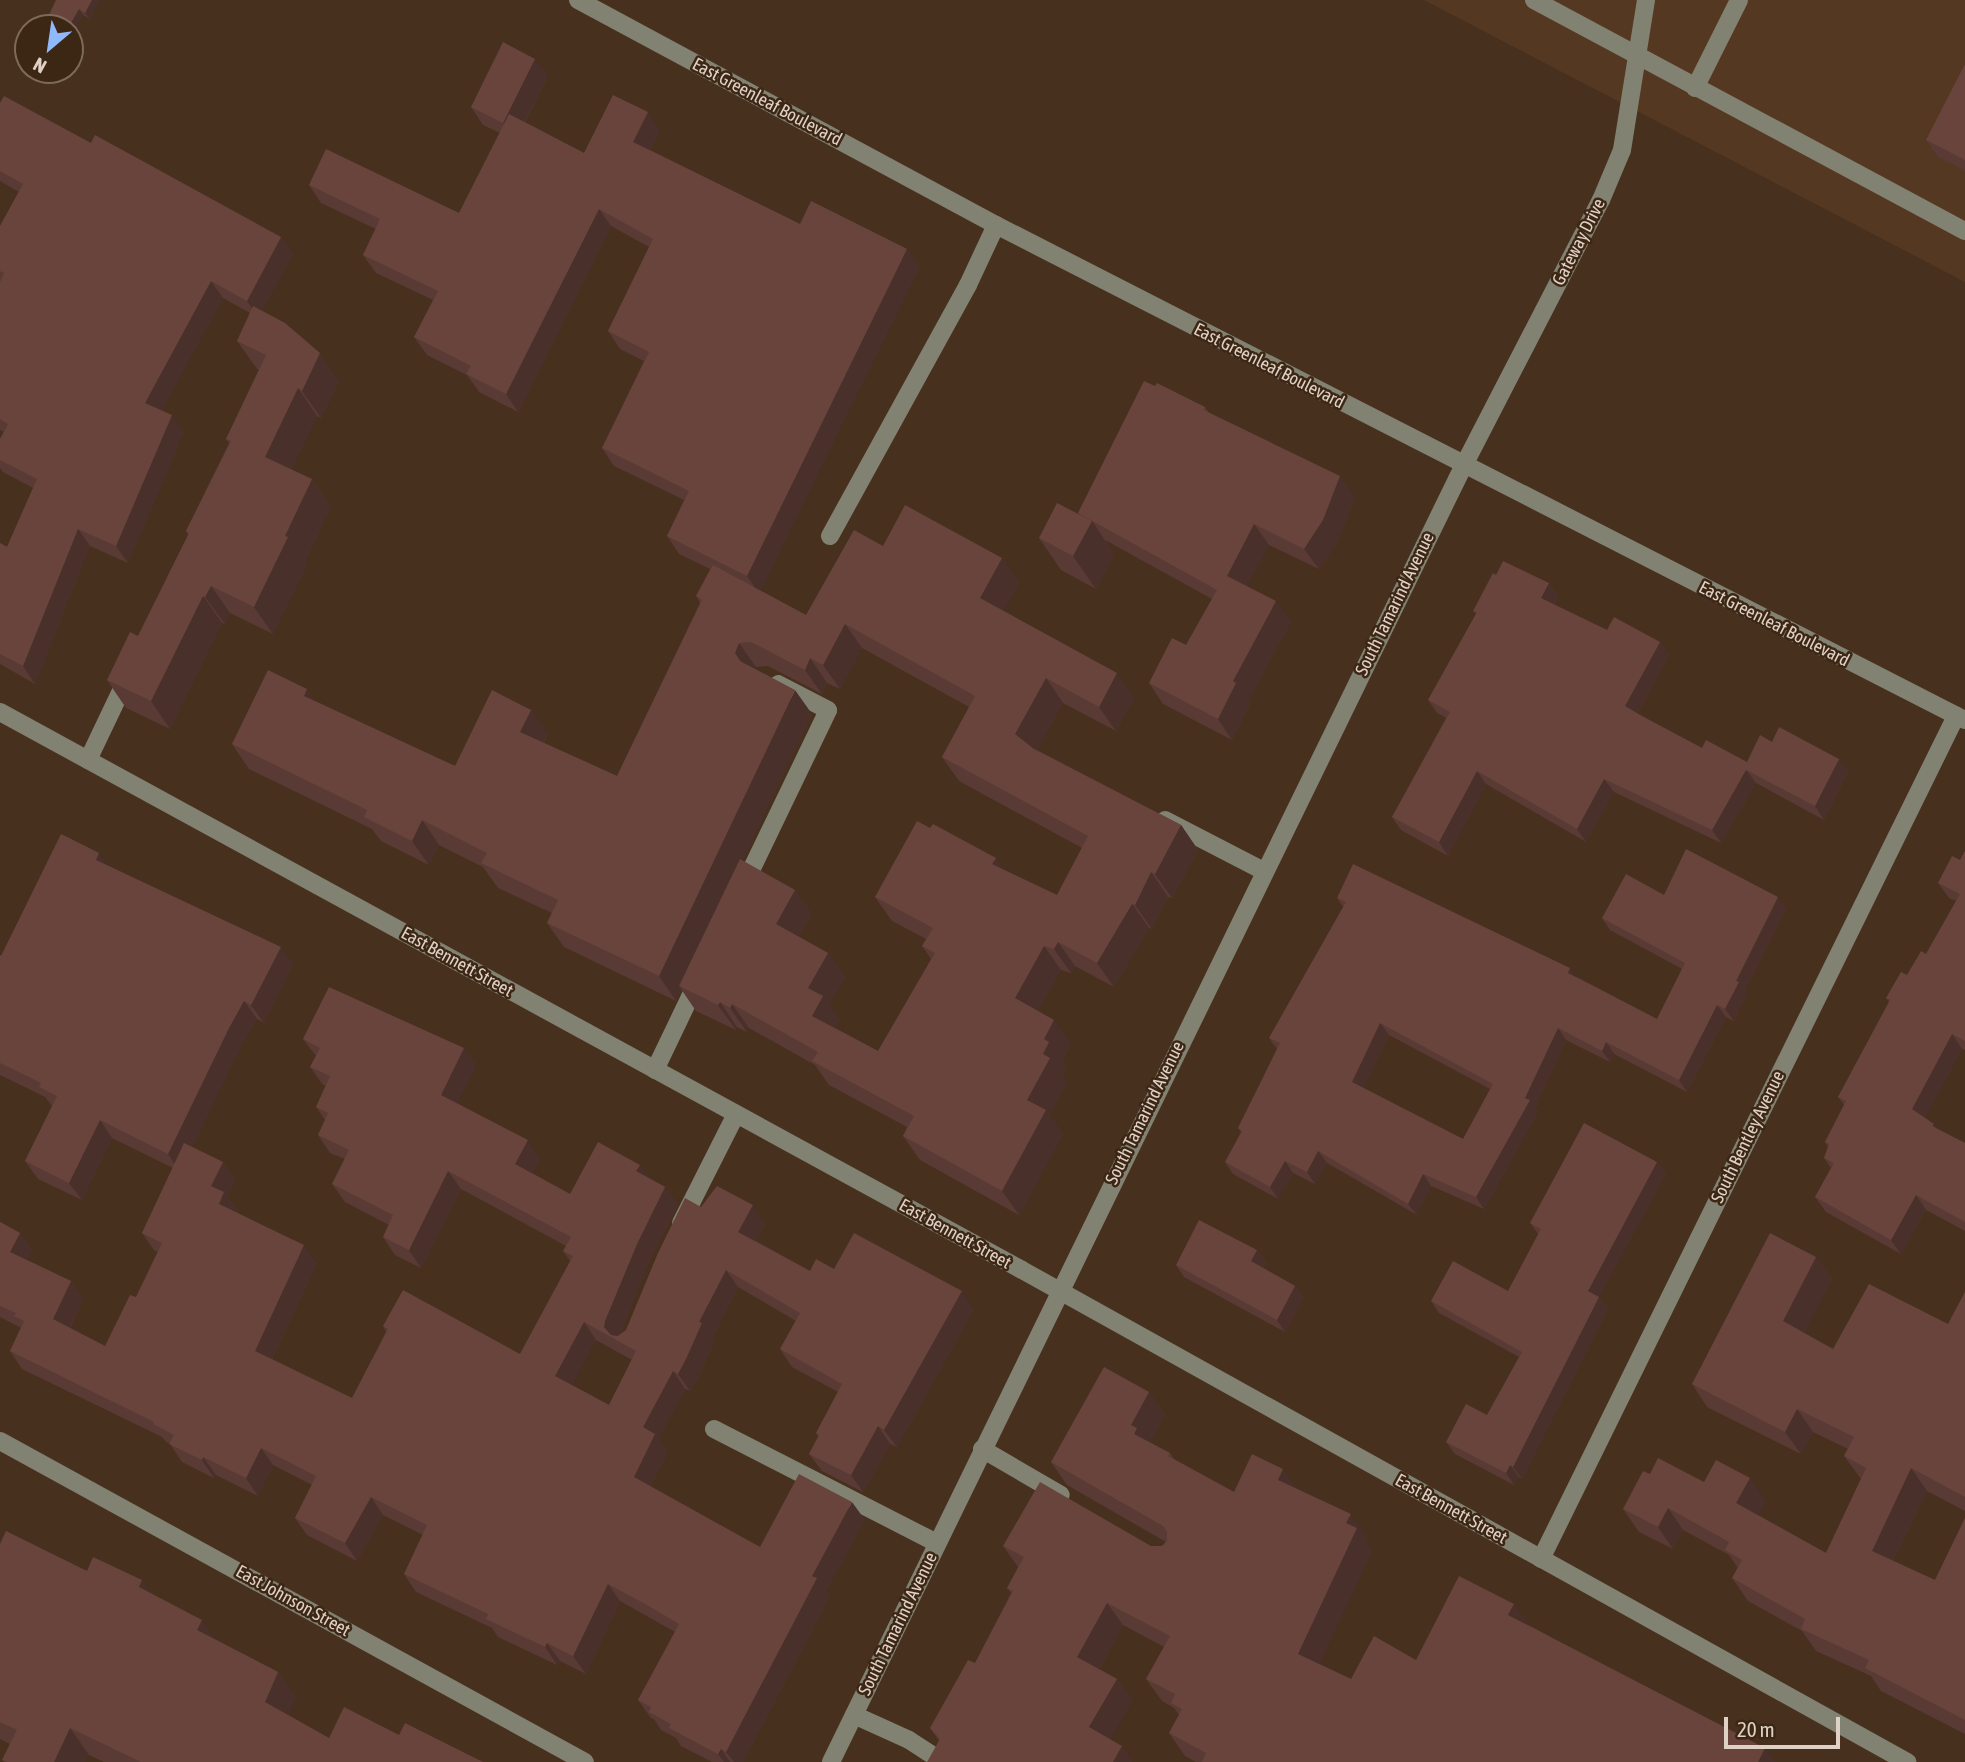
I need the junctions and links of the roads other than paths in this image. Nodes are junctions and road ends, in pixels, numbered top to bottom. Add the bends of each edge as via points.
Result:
1 (578, 0) edge
2 (1534, 0) edge
3 (1646, 0) edge
4 (1739, 0) edge
5 (1637, 57) junction
6 (1695, 88) junction
7 (996, 225) junction
8 (1965, 231) edge
9 (1463, 467) junction
10 (830, 536) dead end
11 (134, 664) edge
12 (763, 676) edge
13 (0, 712) edge
14 (1960, 718) edge
15 (88, 760) junction
16 (1154, 814) edge
17 (1264, 871) junction
18 (738, 898) edge
19 (708, 959) edge
20 (656, 1070) junction
21 (736, 1114) junction
22 (672, 1242) edge
23 (1059, 1291) junction
24 (714, 1429) dead end
25 (0, 1441) edge
26 (982, 1449) junction
27 (1076, 1504) edge
28 (937, 1544) junction
29 (1541, 1559) junction
30 (854, 1715) junction
31 (585, 1762) edge
32 (831, 1762) edge
33 (943, 1762) edge
34 (1907, 1762) edge

1 - 7 street, East Greenleaf Boulevard
2 - 5 street
3 - 5 street, Gateway Drive
4 - 6 street
5 - 6 street
5 - 9 street, Gateway Drive via 1622,150 1601,200
6 - 8 street
7 - 9 street, East Greenleaf Boulevard
7 - 10 street via 968,285
9 - 14 street, East Greenleaf Boulevard
9 - 17 street, South Tamarind Avenue
11 - 15 street
12 - 18 street via 828,710
13 - 15 street, East Bennett Street
14 - 29 street, South Bentley Avenue
15 - 20 street, East Bennett Street
16 - 17 street
17 - 23 street, South Tamarind Avenue
19 - 20 street
20 - 21 street, East Bennett Street
21 - 22 street
21 - 23 street, East Bennett Street
23 - 26 street, South Tamarind Avenue
23 - 29 street, East Bennett Street
24 - 28 street
25 - 31 street, East Johnson Street
26 - 27 street
26 - 28 street, South Tamarind Avenue
28 - 30 street, South Tamarind Avenue
29 - 34 street, East Bennett Street
30 - 32 street, South Tamarind Avenue
30 - 33 street

